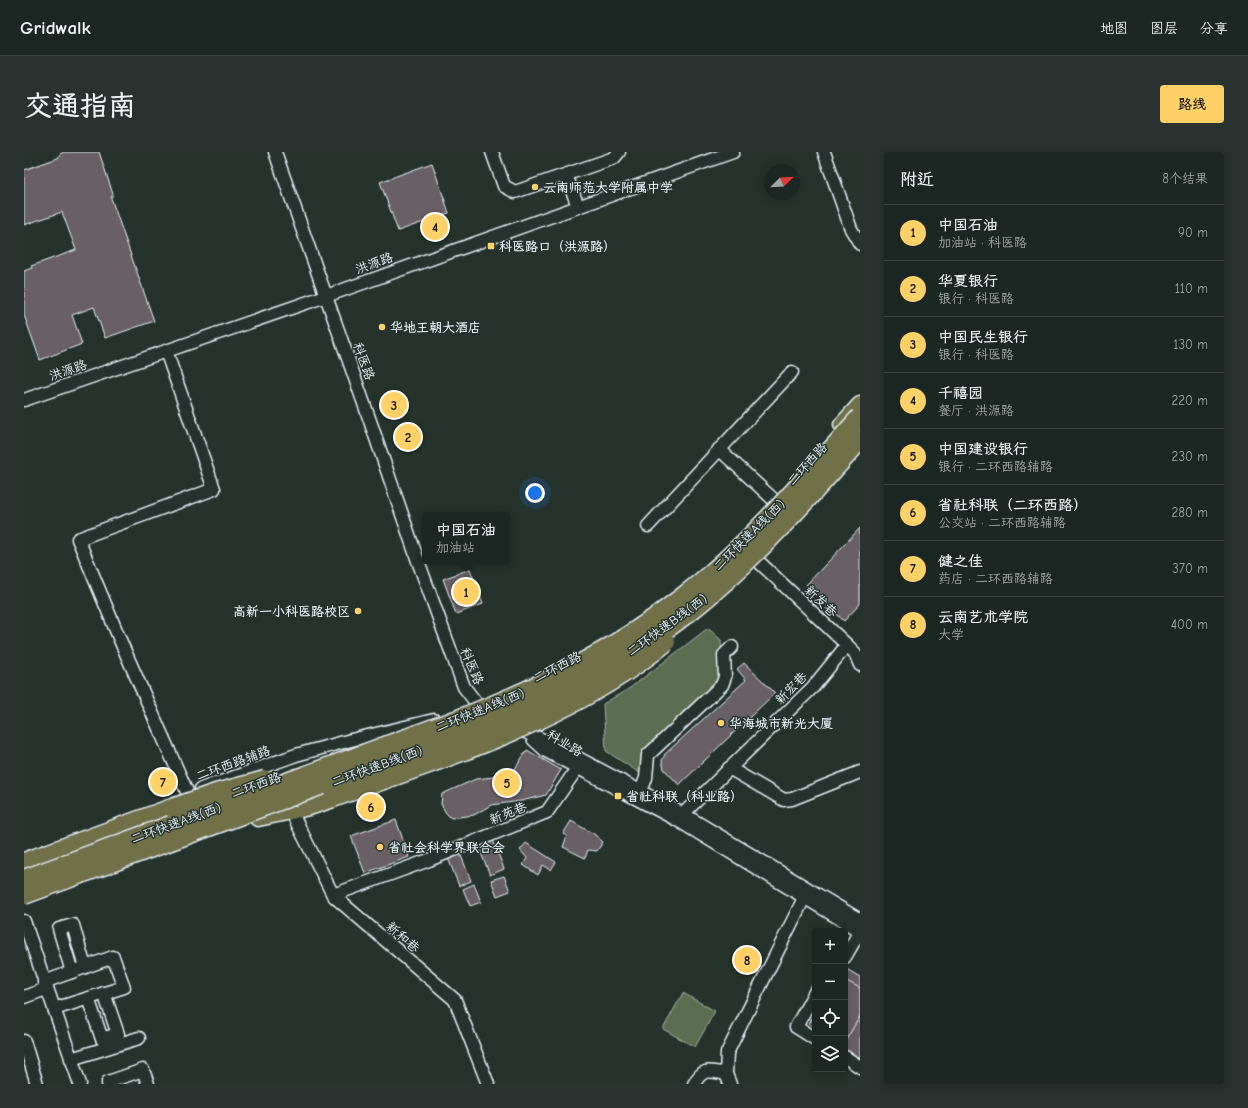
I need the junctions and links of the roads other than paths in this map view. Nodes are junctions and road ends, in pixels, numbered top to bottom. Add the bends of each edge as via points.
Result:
1 (275, 152) edge
2 (492, 152) edge
3 (619, 152) edge
4 (733, 152) edge
5 (824, 152) edge
6 (566, 175) junction
7 (578, 206) junction
8 (860, 244) edge
9 (326, 296) junction
10 (166, 351) junction
11 (792, 372) dead end
12 (24, 400) edge
13 (860, 406) edge
14 (860, 417) edge
15 (860, 440) edge
16 (719, 449) junction
17 (860, 452) edge
18 (774, 500) junction
19 (648, 526) dead end
20 (758, 561) junction
21 (738, 569) junction
22 (847, 645) junction
23 (732, 647) dead end
24 (860, 664) edge
25 (592, 685) junction
26 (477, 704) junction
27 (434, 720) junction
28 (508, 724) junction
29 (526, 733) junction
30 (368, 753) junction
31 (578, 767) junction
32 (729, 768) junction
33 (860, 772) edge
34 (641, 791) junction
35 (188, 794) junction
36 (683, 814) junction
37 (293, 815) junction
38 (258, 818) junction
39 (24, 854) edge
40 (24, 862) edge
41 (24, 871) edge
42 (24, 879) edge
43 (334, 894) junction
44 (24, 895) edge
45 (804, 898) junction
46 (24, 904) edge
47 (860, 920) edge
48 (24, 921) edge
49 (860, 931) edge
50 (848, 952) edge
51 (85, 967) junction
52 (72, 972) junction
53 (45, 985) junction
54 (104, 993) junction
55 (24, 997) edge
56 (88, 998) junction
57 (812, 998) edge
58 (54, 1010) junction
59 (812, 1037) edge
60 (139, 1038) dead end
61 (24, 1041) edge
62 (71, 1059) junction
63 (848, 1059) edge
64 (860, 1067) edge
65 (728, 1079) edge
66 (36, 1084) edge
67 (80, 1084) edge
68 (108, 1084) edge
69 (148, 1084) edge
70 (488, 1084) edge
71 (694, 1084) edge

1 - 9 street, 科医路
2 - 6 street via 504,186 515,192
3 - 6 street via 614,158
4 - 7 street, 洪源路
5 - 8 street via 851,229
6 - 7 street
7 - 9 street, 洪源路
9 - 10 street, 洪源路
9 - 26 street, 科医路 via 464,687
10 - 12 street, 洪源路
10 - 35 street via 214,490 78,539
11 - 16 street
13 - 18 main road, 二环西路
14 - 30 highway, 二环快速A线(西), bridge via 734,552 681,598 639,629 594,657 534,687
15 - 21 highway, 二环快速B线(西), bridge
16 - 18 street
16 - 19 street
17 - 20 main road
18 - 26 main road, 二环西路 via 700,573 641,618 562,665
20 - 22 street, 新发巷
20 - 25 main road via 671,635
21 - 38 highway, bridge via 677,633 641,662 564,707 511,731 333,798
21 - 44 highway, 二环快速B线(西), bridge via 691,610 648,642 597,673 541,701 449,739
22 - 24 street, 新发巷 via 855,653
22 - 32 street, 新宏巷 via 813,687
23 - 34 street via 724,655 725,677 722,685 648,755 646,778
25 - 28 main road
25 - 29 street via 557,716
26 - 27 main road, 二环西路
26 - 28 street, 科医路
27 - 35 street, 二环西路辅路 via 296,756
27 - 41 main road, 二环西路
28 - 29 street, 科医路
28 - 38 main road
29 - 31 street, 科业路 via 546,751
29 - 34 street, 科业路
29 - 37 street via 336,806
30 - 40 highway, bridge via 210,795
30 - 42 highway, 二环快速A线(西), bridge
31 - 43 street, 新苑巷 via 547,812 429,860
31 - 45 street, 科业路 via 678,822
32 - 33 street via 784,800
32 - 36 street, 新宏巷
34 - 36 street, 科业路
35 - 39 street, 二环西路辅路
36 - 47 street, 科业路
37 - 38 street
37 - 43 street, 新和巷
38 - 46 main road
43 - 70 street, 新和巷 via 455,1000
45 - 49 street, 科业路
45 - 65 street via 727,1053
48 - 53 street
49 - 50 street
51 - 52 street
51 - 52 street via 73,925 59,930
51 - 54 street via 113,957 124,987
52 - 53 street
53 - 55 street
53 - 58 street
54 - 56 street
54 - 56 street via 118,1034 102,1039
56 - 58 street
57 - 59 street via 796,1027
58 - 62 street
60 - 62 street
61 - 66 street
62 - 67 street
63 - 64 street
65 - 71 street via 707,1070
68 - 69 street via 143,1070

